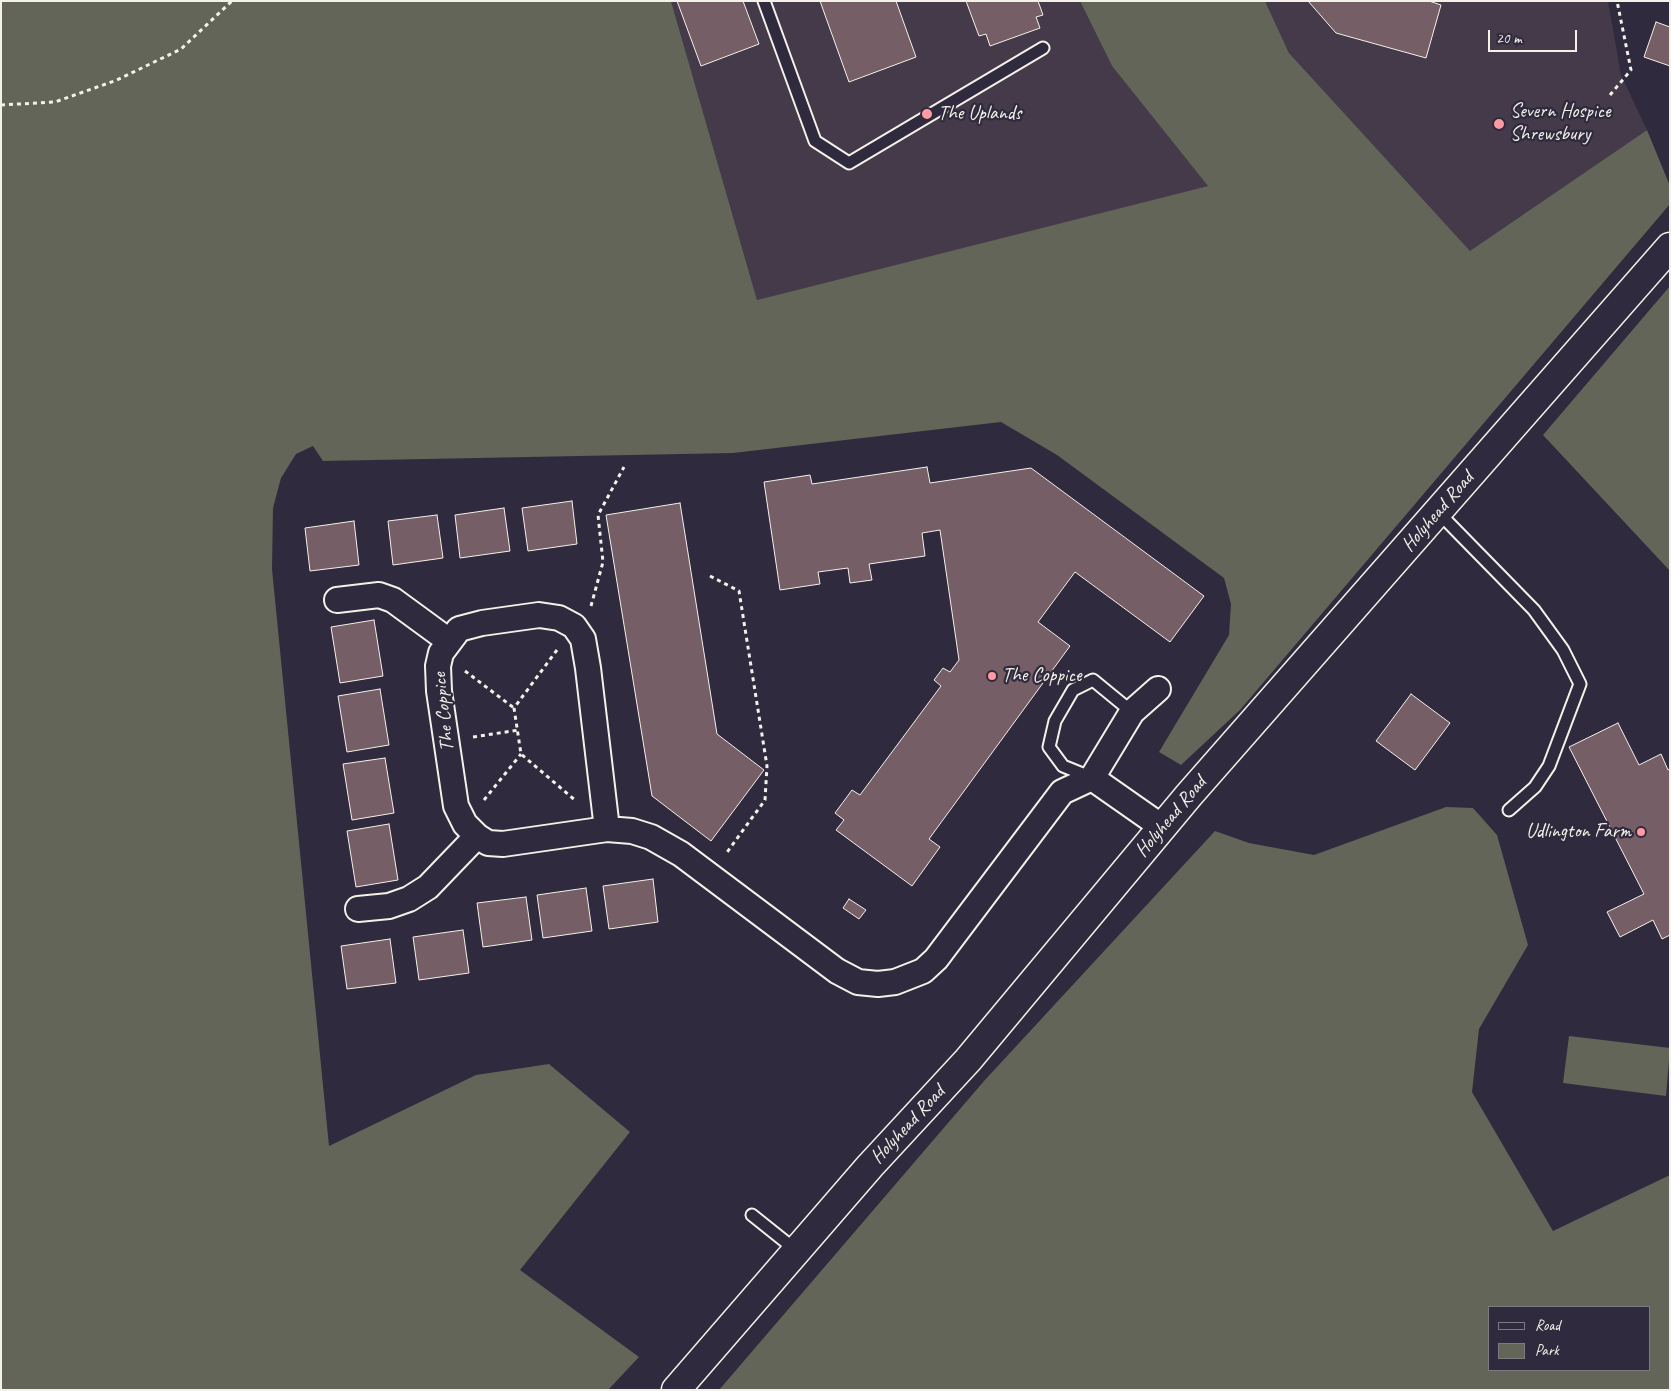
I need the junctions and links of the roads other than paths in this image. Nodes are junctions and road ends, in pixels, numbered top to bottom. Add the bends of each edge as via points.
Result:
1 (764, 1) edge
2 (1043, 48) dead end
3 (1670, 246) edge
4 (1438, 512) junction
5 (337, 600) dead end
6 (445, 647) junction
7 (1158, 688) dead end
8 (1132, 712) junction
9 (1092, 778) junction
10 (1509, 810) dead end
11 (1162, 827) junction
12 (608, 829) junction
13 (471, 830) junction
14 (358, 908) dead end
15 (752, 1216) dead end
16 (797, 1251) junction
17 (676, 1390) edge

1 - 2 lane via 814,141 849,163
3 - 4 main road, Holyhead Road
4 - 10 lane via 1534,610 1563,650 1580,684 1549,766 1535,787
4 - 11 main road, Holyhead Road
5 - 6 street via 379,595 393,600
6 - 12 street via 459,629 482,623 539,615 559,618 574,626 583,640 588,668
6 - 13 street, The Coppice via 438,666 446,742 456,806
7 - 8 street
8 - 9 street
8 - 9 lane via 1093,680 1073,690 1055,721 1049,747 1063,766
9 - 11 street
9 - 12 street via 1062,792 936,959 909,978 878,984 858,982 837,971 681,854 651,837
11 - 16 main road, Holyhead Road via 968,1060
12 - 13 street via 503,844 488,843
13 - 14 street via 428,887 409,899 388,906
15 - 16 lane
16 - 17 main road, Holyhead Road

